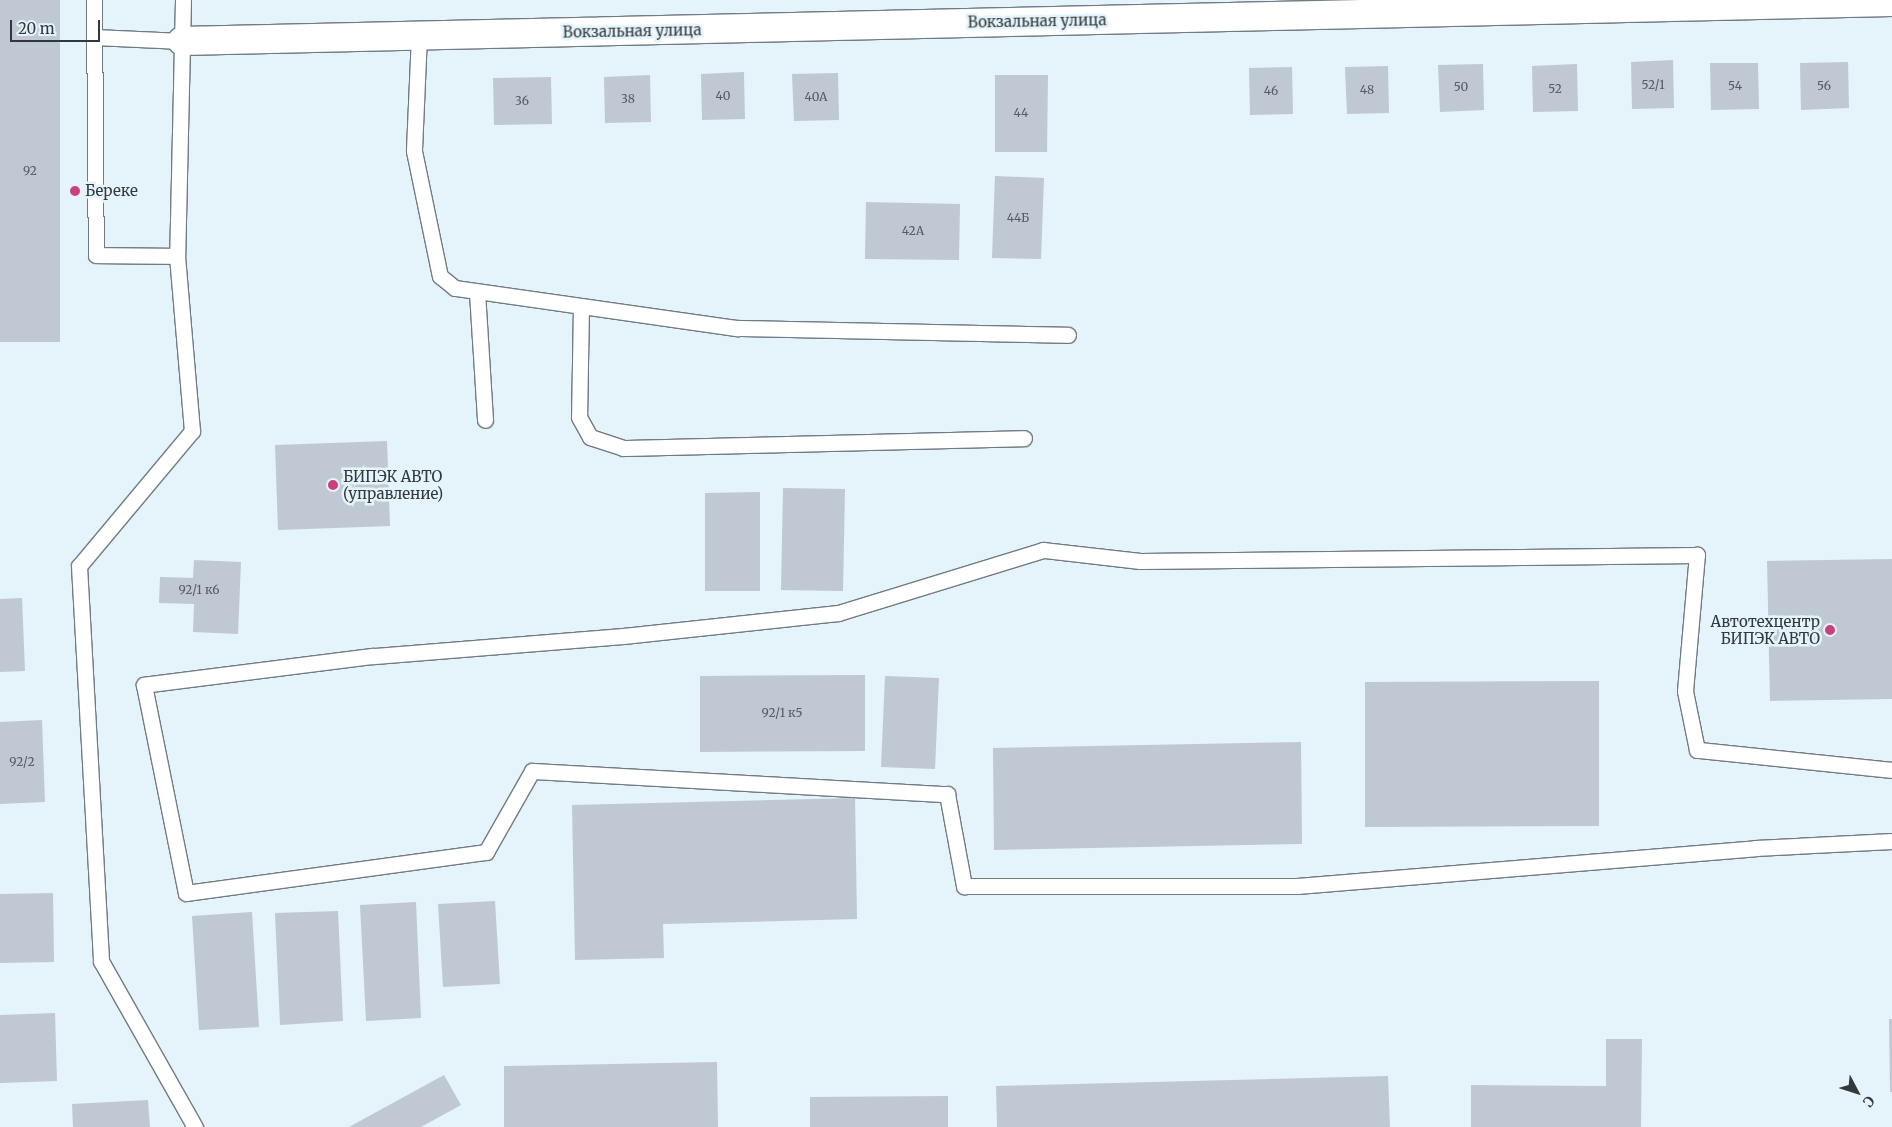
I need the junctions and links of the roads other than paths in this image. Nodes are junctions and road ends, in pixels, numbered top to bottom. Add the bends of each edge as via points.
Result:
1 (94, 0) edge
2 (183, 0) edge
3 (1892, 2) edge
4 (1377, 7) edge
5 (1236, 8) edge
6 (419, 35) junction
7 (94, 37) junction
8 (182, 41) junction
9 (177, 256) junction
10 (477, 292) junction
11 (582, 306) junction
12 (1068, 336) dead end
13 (486, 420) dead end
14 (1024, 438) dead end
15 (1892, 770) edge
16 (1892, 841) edge
17 (195, 1127) edge

1 - 7 lane
2 - 8 lane
3 - 4 street, Вокзальная улица
4 - 5 street, Вокзальная улица
5 - 6 street, Вокзальная улица
6 - 8 street, Вокзальная улица
6 - 10 lane via 414,151 440,276 455,288
7 - 8 lane
7 - 9 lane via 96,255
8 - 9 lane
9 - 17 lane via 192,432 79,566 101,961
10 - 11 lane
10 - 13 lane
11 - 12 lane via 737,328
11 - 14 lane via 579,417 590,437 622,448
15 - 16 lane via 1697,750 1685,692 1697,555 1140,561 1042,550 838,613 623,636 372,656 144,685 186,893 486,852 532,771 947,794 964,886 1297,886 1744,848

